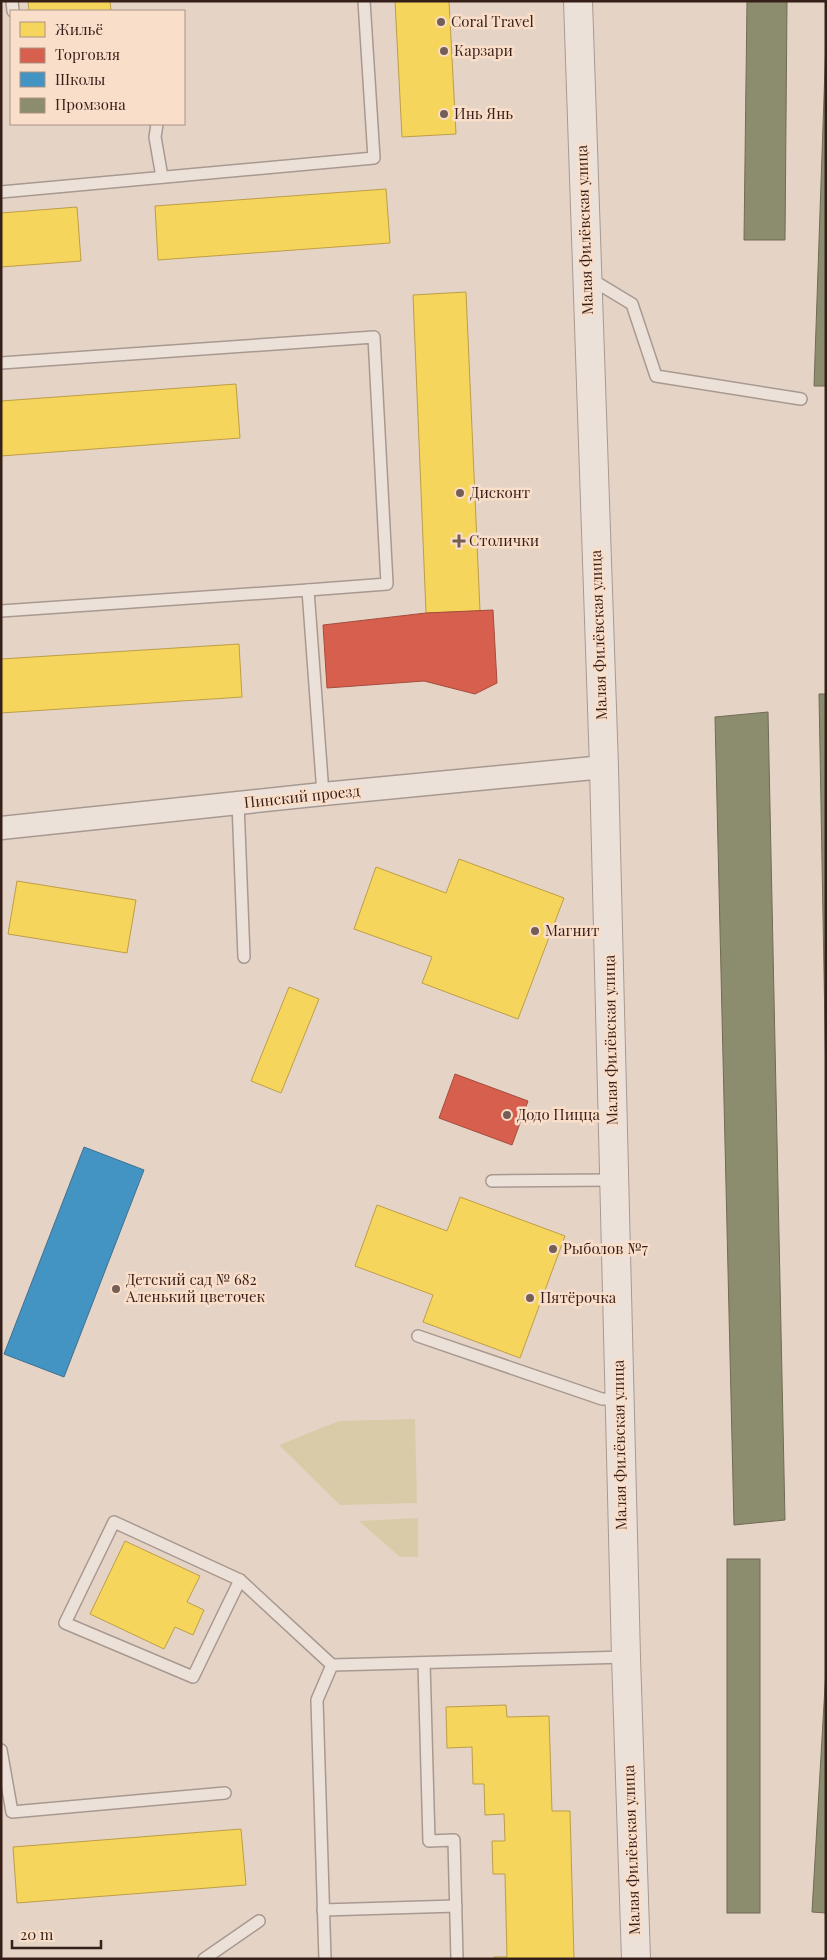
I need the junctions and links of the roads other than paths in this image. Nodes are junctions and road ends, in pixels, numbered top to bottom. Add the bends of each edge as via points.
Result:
1 (364, 1) edge
2 (578, 1) edge
3 (157, 125) edge
4 (162, 177) junction
5 (1, 192) edge
6 (587, 277) junction
7 (1, 363) edge
8 (801, 399) dead end
9 (308, 590) junction
10 (1, 611) edge
11 (604, 767) junction
12 (323, 794) junction
13 (238, 803) junction
14 (1, 828) edge
15 (244, 957) dead end
16 (492, 1180) dead end
17 (614, 1180) junction
18 (418, 1336) dead end
19 (619, 1400) junction
20 (240, 1580) junction
21 (626, 1658) junction
22 (424, 1663) junction
23 (332, 1665) junction
24 (1, 1750) edge
25 (225, 1793) dead end
26 (456, 1906) junction
27 (323, 1910) junction
28 (258, 1921) dead end
29 (204, 1958) edge
30 (191, 1959) edge
31 (325, 1959) edge
32 (457, 1959) edge
33 (636, 1959) edge

1 - 4 lane via 374,158
2 - 6 street, Малая Филёвская улица
3 - 4 lane via 155,138
4 - 5 lane
6 - 8 lane via 632,304 656,376
6 - 11 street, Малая Филёвская улица
7 - 9 lane via 374,337 387,584
9 - 10 lane
9 - 12 lane
11 - 12 street, Пинский проезд
11 - 17 street, Малая Филёвская улица
12 - 13 street, Пинский проезд
13 - 14 street, Пинский проезд
13 - 15 lane
16 - 17 lane
17 - 19 street, Малая Филёвская улица
18 - 19 lane via 602,1399
19 - 21 street, Малая Филёвская улица
20 - 20 lane via 193,1677 65,1623 114,1522
20 - 23 lane
21 - 22 lane
21 - 33 street, Малая Филёвская улица
22 - 23 lane
22 - 26 lane via 429,1841 454,1840
23 - 27 lane via 317,1700
24 - 25 lane via 12,1812
26 - 27 lane
26 - 32 lane
27 - 31 lane
28 - 29 lane
29 - 30 lane

